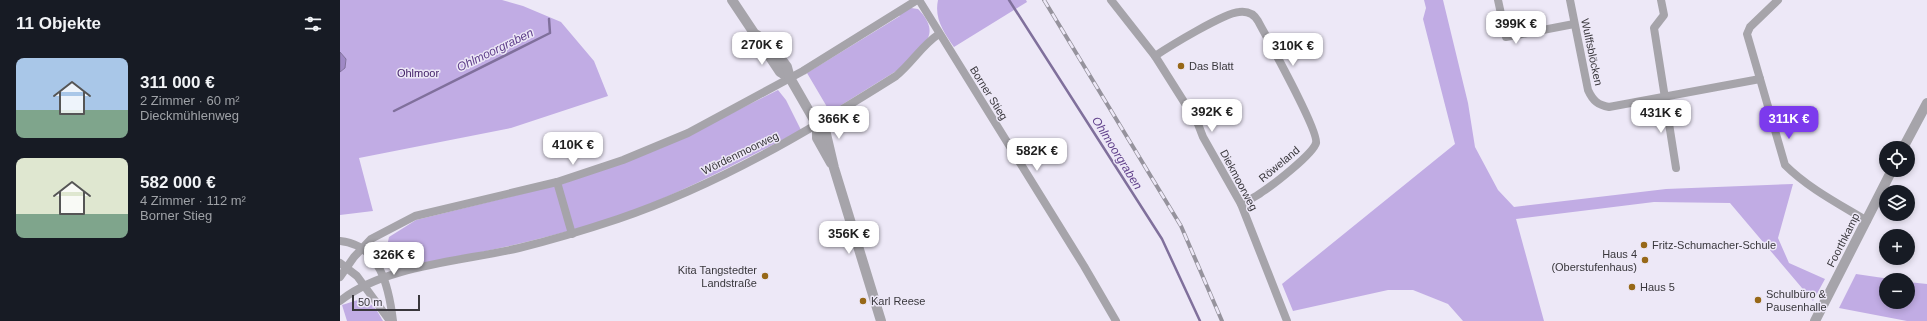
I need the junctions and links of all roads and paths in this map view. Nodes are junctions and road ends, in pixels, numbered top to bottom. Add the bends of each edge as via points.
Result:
1 (732, 0) edge
2 (918, 0) edge
3 (1111, 0) edge
4 (1498, 0) edge
5 (1570, 0) edge
6 (1661, 0) edge
7 (1778, 0) edge
8 (1574, 24) junction
9 (939, 34) junction
10 (1155, 56) junction
11 (790, 78) junction
12 (1760, 79) junction
13 (1665, 97) junction
14 (1927, 103) edge
15 (817, 125) junction
16 (1907, 141) edge
17 (1676, 168) dead end
18 (1889, 177) edge
19 (556, 182) junction
20 (1241, 204) junction
21 (1867, 221) junction
22 (572, 234) junction
23 (340, 241) edge
24 (362, 247) junction
25 (343, 265) edge
26 (340, 277) edge
27 (384, 277) junction
28 (364, 285) junction
29 (340, 301) edge
30 (391, 321) edge
31 (881, 321) edge
32 (1116, 321) edge
33 (1287, 321) edge
34 (1815, 321) edge

1 - 11 street via 780,72
2 - 9 street, Borner Stieg
2 - 11 street
3 - 10 street, Diekmoorweg
4 - 8 street via 1506,37
5 - 8 street, Wulffsblöcken
6 - 13 street via 1664,16 1654,28
7 - 12 street via 1750,27 1747,34
8 - 13 street, Wulffsblöcken via 1588,90 1599,105 1609,107
9 - 15 street, Wördenmoorweg via 931,39 896,76
9 - 32 street, Borner Stieg
10 - 20 street, Diekmoorweg via 1198,124
10 - 20 street, Röweland via 1233,13 1248,12 1258,21 1315,133 1316,142 1313,150 1294,167 1262,193
11 - 15 street
11 - 19 street via 688,133 623,160
12 - 13 street, Wulffsblöcken
12 - 21 street via 1785,164 1792,173
13 - 17 street
14 - 16 street
15 - 22 street, Wördenmoorweg via 746,165 669,200
15 - 31 street via 817,138 834,168
18 - 21 street, Foorthkamp
19 - 22 street
19 - 24 street via 415,216 371,239
20 - 33 street, Diekmoorweg
21 - 34 street, Foorthkamp
22 - 27 street, Wördenmoorweg
23 - 24 street via 353,242
24 - 25 street
24 - 27 street
25 - 26 street
25 - 28 street
27 - 28 street, Wördenmoorweg
27 - 30 street
28 - 29 street, Wördenmoorweg
28 - 30 street

